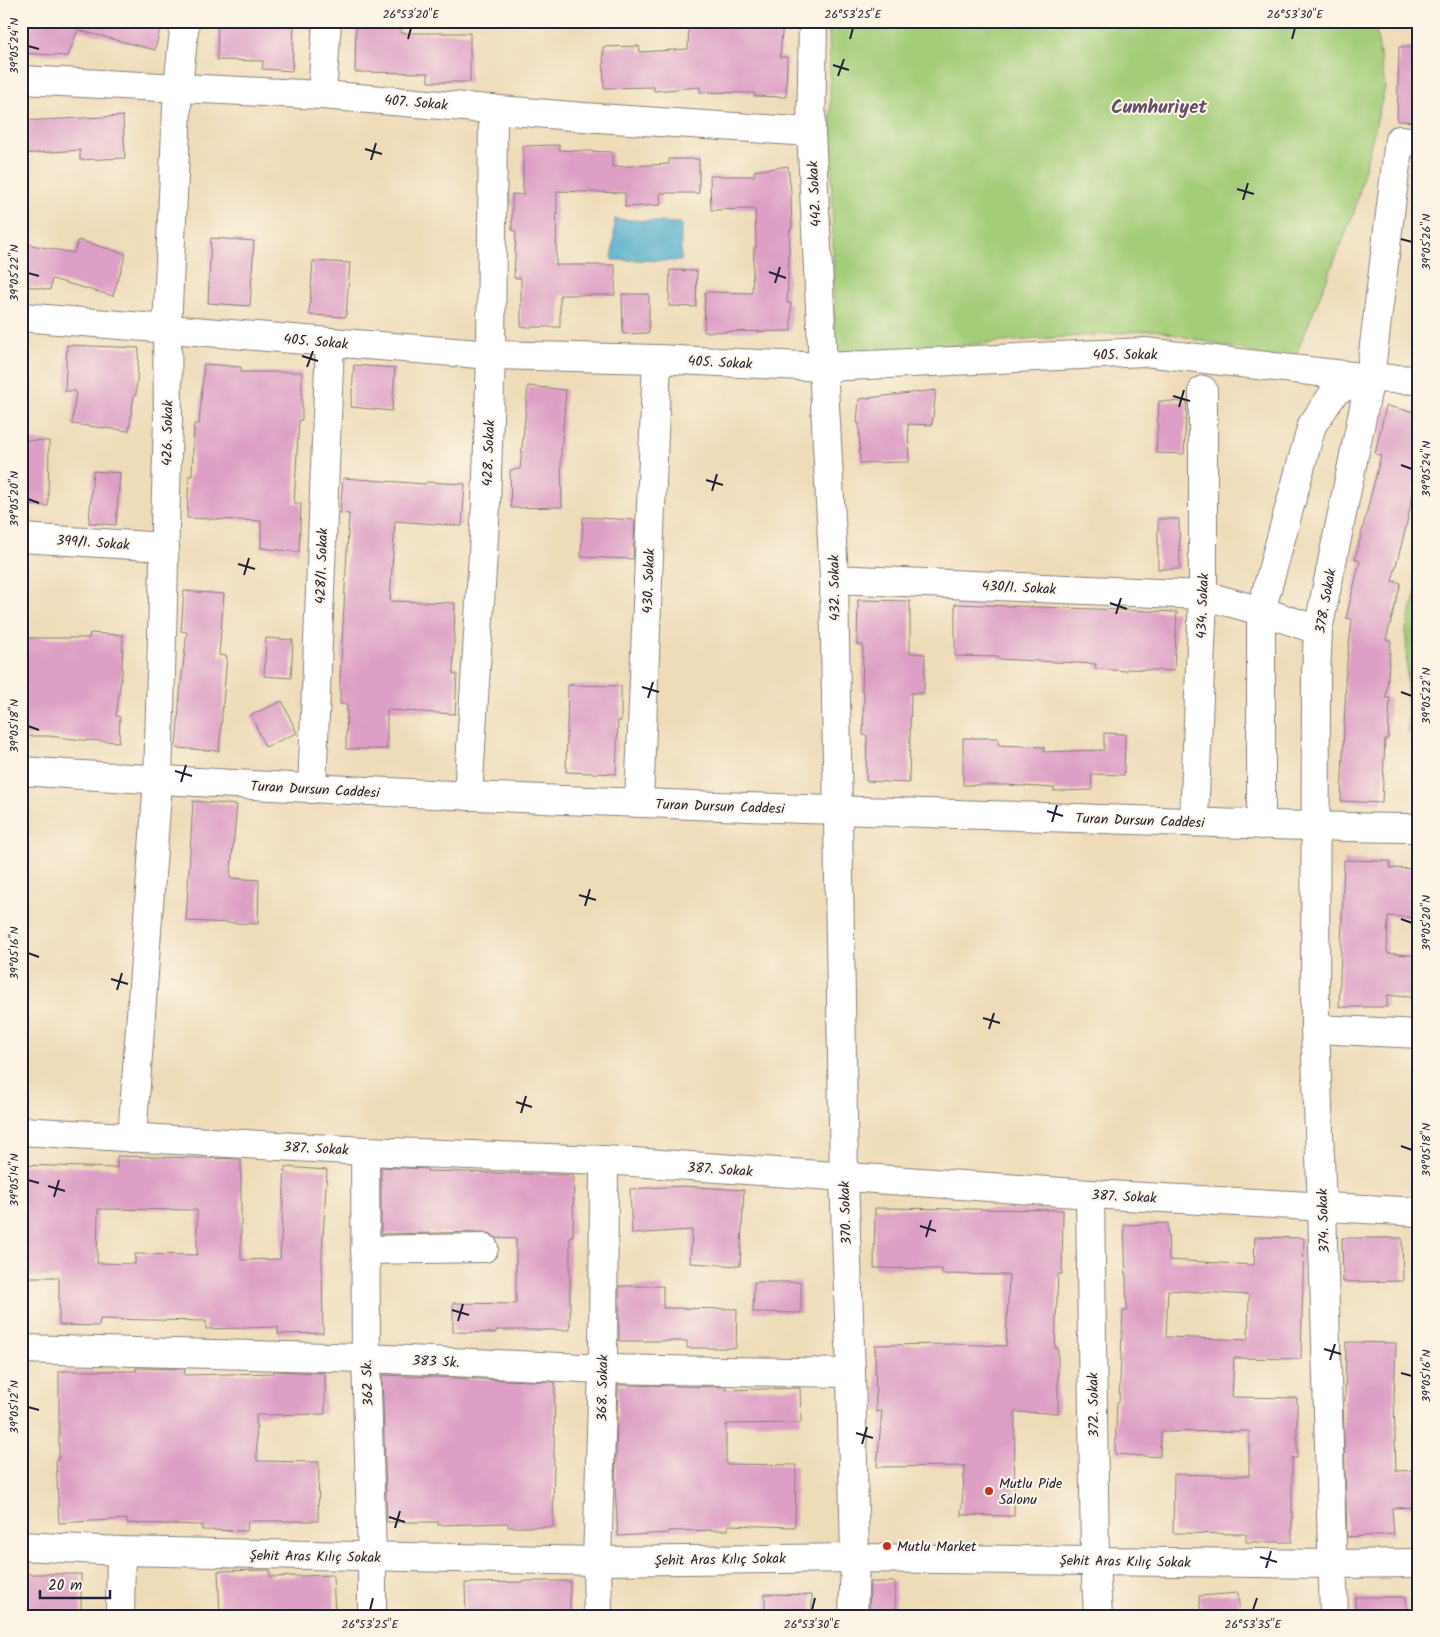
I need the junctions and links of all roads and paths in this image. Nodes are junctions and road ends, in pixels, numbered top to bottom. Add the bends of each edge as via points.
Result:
1 (186, 21) edge
2 (326, 21) edge
3 (813, 21) edge
4 (21, 80) edge
5 (178, 86) junction
6 (322, 94) junction
7 (493, 109) junction
8 (811, 132) junction
9 (1409, 141) edge
10 (21, 317) edge
11 (168, 328) junction
12 (330, 342) junction
13 (491, 355) junction
14 (657, 359) junction
15 (824, 366) junction
16 (1370, 378) junction
17 (1419, 380) edge
18 (1203, 390) dead end
19 (21, 538) edge
20 (165, 547) junction
21 (834, 579) junction
22 (1203, 595) junction
23 (1261, 611) junction
24 (1318, 630) junction
25 (21, 771) edge
26 (158, 780) junction
27 (312, 789) junction
28 (468, 796) junction
29 (639, 803) junction
30 (837, 810) junction
31 (1194, 821) junction
32 (1261, 825) junction
33 (1315, 827) junction
34 (1419, 828) edge
35 (1315, 1029) junction
36 (1419, 1034) edge
37 (21, 1131) edge
38 (132, 1138) junction
39 (365, 1151) junction
40 (604, 1160) junction
41 (844, 1178) junction
42 (1090, 1194) junction
43 (1322, 1208) junction
44 (1419, 1212) edge
45 (484, 1248) dead end
46 (366, 1250) junction
47 (21, 1348) edge
48 (366, 1358) junction
49 (603, 1369) junction
50 (851, 1373) junction
51 (21, 1546) edge
52 (121, 1551) junction
53 (372, 1557) junction
54 (854, 1558) junction
55 (1095, 1560) junction
56 (597, 1561) junction
57 (1419, 1563) edge
58 (1333, 1564) junction
59 (120, 1616) edge
60 (372, 1616) edge
61 (598, 1616) edge
62 (853, 1616) edge
63 (1098, 1616) edge
64 (1334, 1616) edge

1 - 5 street, 426. Sokak
2 - 6 street
3 - 8 street, 442. Sokak
4 - 5 street, 407. Sokak
5 - 6 street, 407. Sokak
5 - 11 street, 426. Sokak
6 - 7 street, 407. Sokak
7 - 8 street, 407. Sokak
7 - 13 street, 428. Sokak
8 - 15 street, 442. Sokak
9 - 16 street, 378. Sokak
10 - 11 street, 405. Sokak
11 - 12 street, 405. Sokak
11 - 20 street, 426. Sokak
12 - 13 street, 405. Sokak
12 - 27 street, 428/1. Sokak
13 - 14 street, 405. Sokak
13 - 28 street, 428. Sokak via 486,505
14 - 15 street, 405. Sokak
14 - 29 street, 430. Sokak
15 - 16 street, 405. Sokak via 1145,352
15 - 21 street, 432. Sokak
16 - 17 street, 405. Sokak
16 - 23 street via 1336,390 1312,425
16 - 24 street, 378. Sokak
18 - 22 street, 434. Sokak
19 - 20 street, 399/1. Sokak
20 - 26 street, 426. Sokak
21 - 22 street, 430/1. Sokak
21 - 30 street, 432. Sokak
22 - 23 street, 430/1. Sokak
22 - 31 street, 434. Sokak
23 - 24 street, 430/1. Sokak
23 - 32 street
24 - 33 street, 378. Sokak
25 - 26 street, Turan Dursun Caddesi
26 - 27 street, Turan Dursun Caddesi
26 - 38 street, 426. Sokak
27 - 28 street, Turan Dursun Caddesi
28 - 29 street, Turan Dursun Caddesi
29 - 30 street, Turan Dursun Caddesi
30 - 31 street, Turan Dursun Caddesi
30 - 41 street, 370. Sokak
31 - 32 street, Turan Dursun Caddesi
32 - 33 street, Turan Dursun Caddesi
33 - 34 street, Turan Dursun Caddesi
33 - 35 street, 374. Sokak
35 - 36 street
35 - 43 street, 374. Sokak
37 - 38 street, 387. Sokak
38 - 39 street, 387. Sokak
39 - 40 street, 387. Sokak
39 - 46 street, 362 Sk.
40 - 41 street, 387. Sokak
40 - 49 street, 368. Sokak
41 - 42 street, 387. Sokak
41 - 50 street, 370. Sokak
42 - 43 street, 387. Sokak
42 - 55 street, 372. Sokak
43 - 44 street, 387. Sokak
43 - 58 street, 374. Sokak
45 - 46 street
46 - 48 street, 362 Sk.
47 - 48 street, 383 Sk.
48 - 49 street, 383 Sk.
48 - 53 street, 362 Sk.
49 - 50 street, 383 Sk.
49 - 56 street, 368. Sokak
50 - 54 street, 370. Sokak
51 - 52 street, Şehit Aras Kılıç Sokak
52 - 53 street, Şehit Aras Kılıç Sokak
52 - 59 street
53 - 56 street, Şehit Aras Kılıç Sokak
53 - 60 street, 362 Sk.
54 - 55 street, Şehit Aras Kılıç Sokak
54 - 56 street, Şehit Aras Kılıç Sokak
54 - 62 street, 370. Sokak
55 - 58 street, Şehit Aras Kılıç Sokak
55 - 63 street, 372. Sokak
56 - 61 street, 368. Sokak
57 - 58 street, Şehit Aras Kılıç Sokak
58 - 64 street, 374. Sokak

